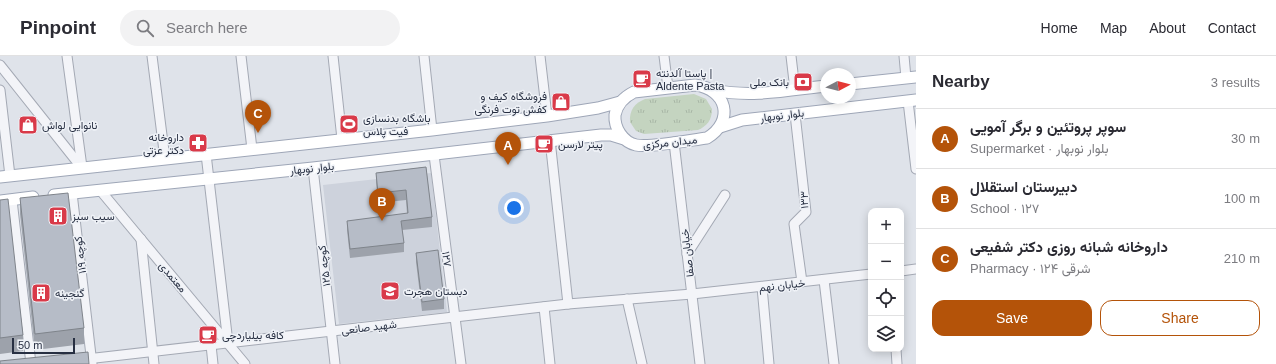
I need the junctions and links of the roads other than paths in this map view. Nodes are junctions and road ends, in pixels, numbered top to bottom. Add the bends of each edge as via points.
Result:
1 (67, 56) edge
2 (152, 56) edge
3 (241, 56) edge
4 (333, 56) edge
5 (424, 56) edge
6 (540, 56) edge
7 (664, 56) edge
8 (790, 56) edge
9 (904, 56) edge
10 (0, 65) edge
11 (911, 77) edge
12 (856, 83) edge
13 (820, 87) edge
14 (668, 88) junction
15 (0, 90) edge
16 (714, 90) junction
17 (795, 90) junction
18 (912, 100) edge
19 (620, 102) junction
20 (795, 114) junction
21 (547, 116) junction
22 (720, 127) junction
23 (432, 130) junction
24 (342, 139) junction
25 (624, 139) junction
26 (550, 140) junction
27 (674, 142) junction
28 (252, 149) junction
29 (206, 154) junction
30 (434, 155) junction
31 (165, 159) junction
32 (82, 168) junction
33 (313, 168) junction
34 (916, 168) edge
35 (5, 176) edge
36 (208, 180) junction
37 (100, 190) junction
38 (72, 193) junction
39 (725, 195) dead end
40 (12, 200) junction
41 (0, 201) edge
42 (141, 238) junction
43 (687, 254) junction
44 (916, 269) edge
45 (904, 271) edge
46 (868, 274) edge
47 (824, 280) junction
48 (802, 282) junction
49 (762, 287) junction
50 (692, 294) junction
51 (627, 299) junction
52 (568, 304) junction
53 (544, 307) junction
54 (455, 318) junction
55 (332, 332) junction
56 (228, 343) junction
57 (211, 345) junction
58 (153, 352) junction
59 (896, 352) edge
60 (69, 361) edge
61 (92, 361) edge
62 (31, 364) edge
63 (154, 364) edge
64 (213, 364) edge
65 (246, 364) edge
66 (335, 364) edge
67 (461, 364) edge
68 (550, 364) edge
69 (642, 364) edge
70 (700, 364) edge
71 (769, 364) edge
72 (834, 364) edge
73 (897, 364) edge

1 - 32 street
2 - 31 street
3 - 28 street
4 - 24 street
5 - 23 street
6 - 21 street
7 - 14 street
8 - 17 street
9 - 11 street
10 - 32 street
11 - 12 main road
13 - 17 main road
14 - 16 main road via 695,85
14 - 19 main road via 634,92
15 - 35 street
16 - 17 main road via 729,94 753,94
16 - 22 main road via 724,108 724,118
18 - 20 main road, بلوار نوبهار
18 - 34 street
19 - 21 main road
19 - 25 main road via 615,118 617,130
20 - 22 main road, بلوار نوبهار via 742,120
20 - 48 street, ۱۳۳ via 806,212 794,224
21 - 23 main road
22 - 27 main road, میدان مرکزی via 707,138
23 - 24 main road
24 - 28 main road
25 - 26 main road, بلوار نوبهار via 601,134
25 - 27 main road, میدان مرکزی via 638,145
26 - 30 main road, بلوار نوبهار
26 - 52 street
27 - 43 street, خیابان صفا
28 - 29 main road
29 - 31 main road
29 - 36 street
30 - 33 main road, بلوار نوبهار
30 - 54 street, ۱۲۷
31 - 32 main road
32 - 35 main road
33 - 36 main road, بلوار نوبهار
33 - 55 street, کوچه ۱۲۵
36 - 37 main road, بلوار نوبهار
36 - 56 street
37 - 38 main road, بلوار نوبهار
37 - 42 street, معتمدی
38 - 40 main road, بلوار نوبهار
38 - 61 street, کوچه ۱۱۹
39 - 43 street
40 - 41 main road, بلوار نوبهار
40 - 62 street
42 - 56 street, معتمدی
42 - 58 street
43 - 50 street, خیابان صفا
44 - 45 street
46 - 47 street, خیابان نهم
47 - 48 street, خیابان نهم
47 - 72 street
48 - 49 street, خیابان نهم
49 - 50 street, خیابان نهم
49 - 71 street
50 - 51 street, شهید صانعی
50 - 70 street, خیابان صفا
51 - 52 street, شهید صانعی
51 - 69 street
52 - 53 street, شهید صانعی
53 - 54 street, شهید صانعی
53 - 68 street
54 - 55 street, شهید صانعی
54 - 67 street, ۱۲۷
55 - 56 street, شهید صانعی
55 - 66 street, کوچه ۱۲۵
56 - 57 street, شهید صانعی
56 - 65 street, معتمدی
57 - 58 street, شهید صانعی
57 - 64 street
58 - 61 street, شهید صانعی
58 - 63 street
59 - 73 street
60 - 61 street, شهید صانعی

